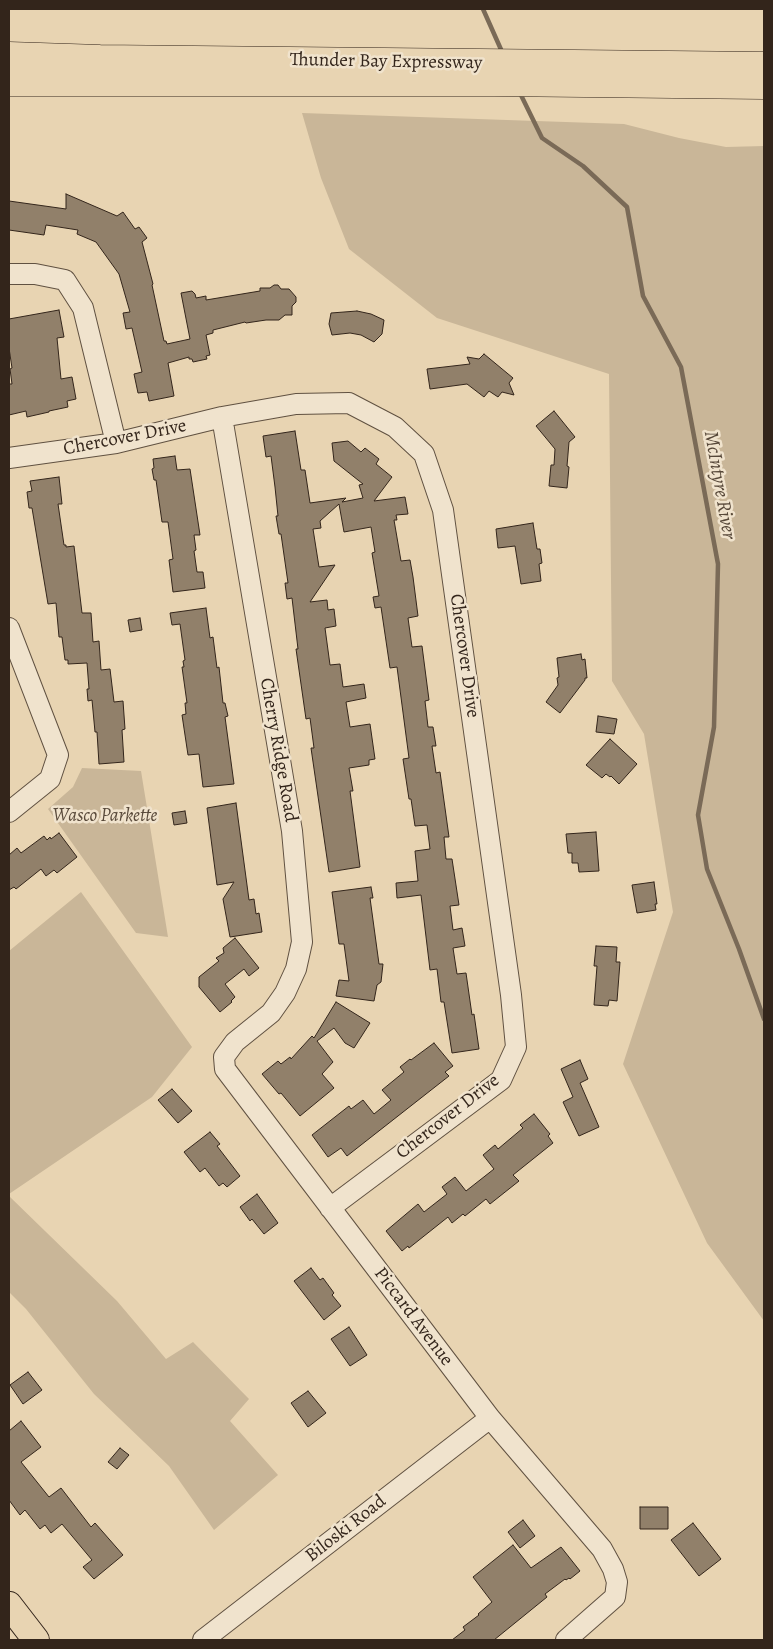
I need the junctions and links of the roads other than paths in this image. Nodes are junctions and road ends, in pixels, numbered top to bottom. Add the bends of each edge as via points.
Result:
1 (9, 56) edge
2 (764, 66) edge
3 (489, 73) junction
4 (540, 73) junction
5 (9, 82) edge
6 (764, 85) edge
7 (9, 274) edge
8 (222, 418) junction
9 (116, 443) junction
10 (9, 458) edge
11 (9, 628) edge
12 (9, 812) edge
13 (224, 1057) joint
14 (330, 1208) junction
15 (490, 1418) junction
16 (9, 1605) edge
17 (36, 1640) edge
18 (203, 1640) edge
19 (566, 1640) edge

1 - 3 highway, Thunder Bay Expressway
2 - 4 highway, Thunder Bay Expressway
3 - 4 highway, Thunder Bay Expressway
3 - 5 highway, Thunder Bay Expressway
4 - 6 highway, Thunder Bay Expressway
7 - 9 street via 35,274 66,280 83,308
8 - 9 street, Chercover Drive
8 - 13 street, Cherry Ridge Road via 292,831 302,942 296,969 285,993 271,1013 235,1042
8 - 14 street, Chercover Drive via 296,404 349,404 395,427 424,454 443,510 511,995 516,1047 500,1080
9 - 10 street, Chercover Drive
11 - 12 street via 58,754 50,779
13 - 14 street, Piccard Avenue via 225,1069
14 - 15 street, Piccard Avenue
15 - 18 street, Biloski Road
15 - 19 street, Piccard Avenue via 602,1549 614,1569 617,1582 615,1597
16 - 17 main road

